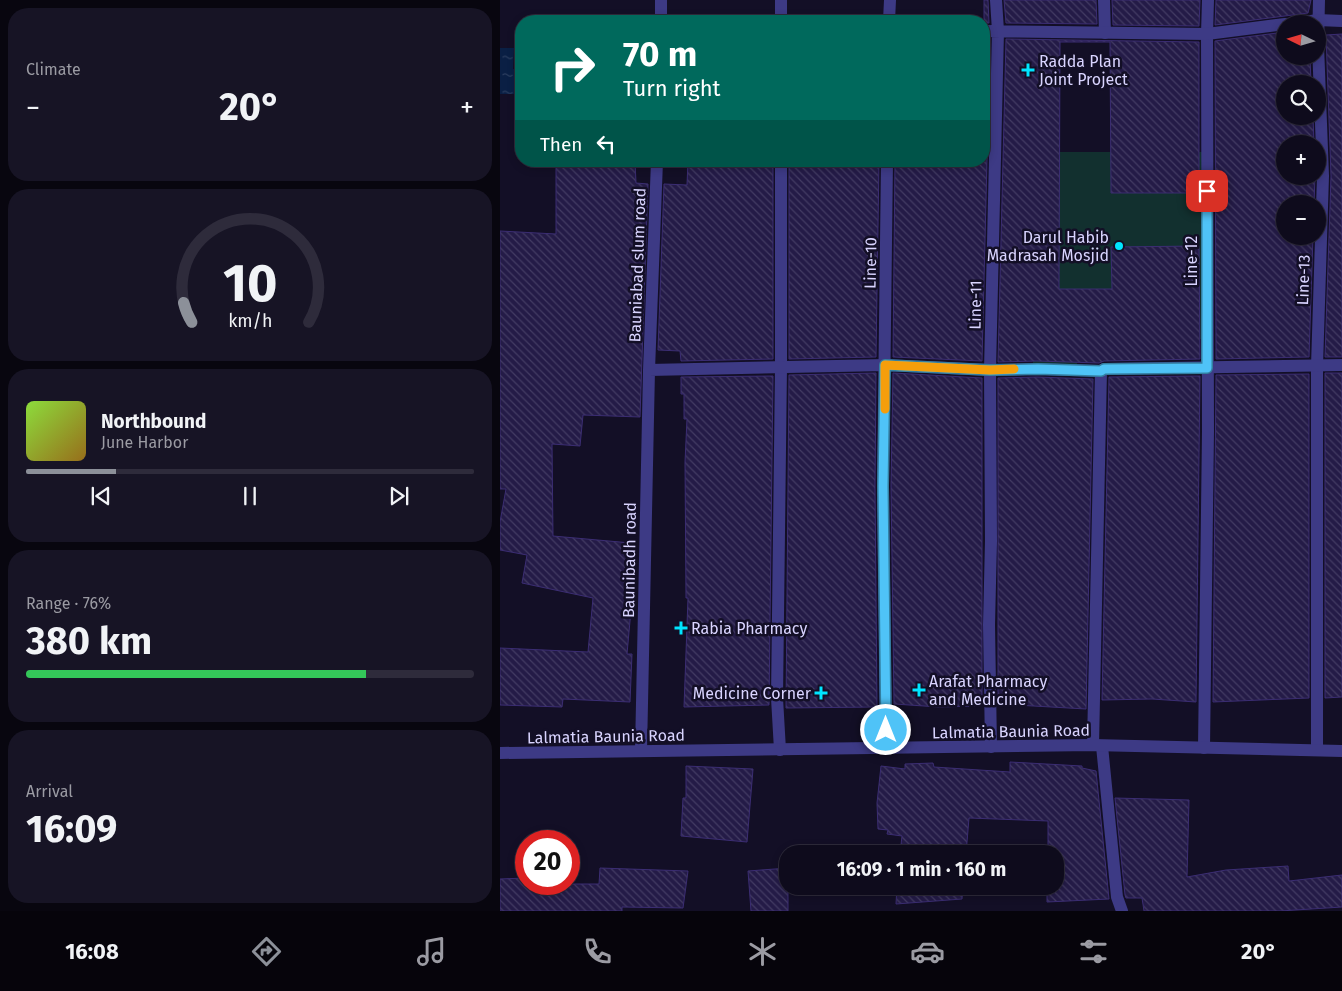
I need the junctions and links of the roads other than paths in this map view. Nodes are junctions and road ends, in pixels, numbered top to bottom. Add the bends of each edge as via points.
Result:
1 (661, 0) edge
2 (781, 0) edge
3 (890, 0) edge
4 (996, 0) edge
5 (1104, 0) edge
6 (1208, 0) edge
7 (1318, 0) edge
8 (661, 15) edge
9 (781, 15) edge
10 (890, 15) edge
11 (1318, 15) edge
12 (1326, 20) edge
13 (1342, 21) edge
14 (1276, 25) edge
15 (990, 31) edge
16 (998, 31) junction
17 (1105, 33) junction
18 (1207, 34) junction
19 (1319, 65) edge
20 (657, 167) edge
21 (781, 167) edge
22 (887, 167) edge
23 (885, 365) junction
24 (1342, 365) edge
25 (1317, 366) junction
26 (781, 367) junction
27 (1207, 368) junction
28 (649, 370) junction
29 (990, 370) junction
30 (1101, 371) junction
31 (1098, 746) junction
32 (991, 747) junction
33 (1204, 748) junction
34 (886, 749) junction
35 (780, 750) junction
36 (1317, 750) junction
37 (1342, 750) edge
38 (642, 751) junction
39 (500, 753) edge
40 (1122, 911) edge

1 - 8 street
2 - 9 street
3 - 10 street
4 - 16 street, Line-11
5 - 17 street
6 - 18 street, Line-12
7 - 11 street, Line-13
12 - 13 street
14 - 18 street
15 - 16 street
16 - 17 street
16 - 29 street, Line-11
17 - 18 street
18 - 27 street, Line-12
19 - 25 street, Line-13 via 1322,176
20 - 28 street, Bauniabad slum road
21 - 26 street
22 - 23 street, Line-10
23 - 26 street
23 - 29 street
23 - 34 street, Line-10
24 - 25 street
25 - 27 street
25 - 36 street, Line-13
26 - 28 street
26 - 35 street via 777,698
27 - 30 street
27 - 33 street, Line-12
28 - 38 street, Baunibadh road
29 - 30 street
29 - 32 street, Line-11
30 - 31 street
31 - 32 street, Lalmatia Baunia Road
31 - 33 street, Lalmatia Baunia Road
31 - 40 street via 1117,897
32 - 34 street, Lalmatia Baunia Road
33 - 36 street, Lalmatia Baunia Road
34 - 35 street, Lalmatia Baunia Road
35 - 38 street, Lalmatia Baunia Road
36 - 37 street, Lalmatia Baunia Road
38 - 39 street, Lalmatia Baunia Road

